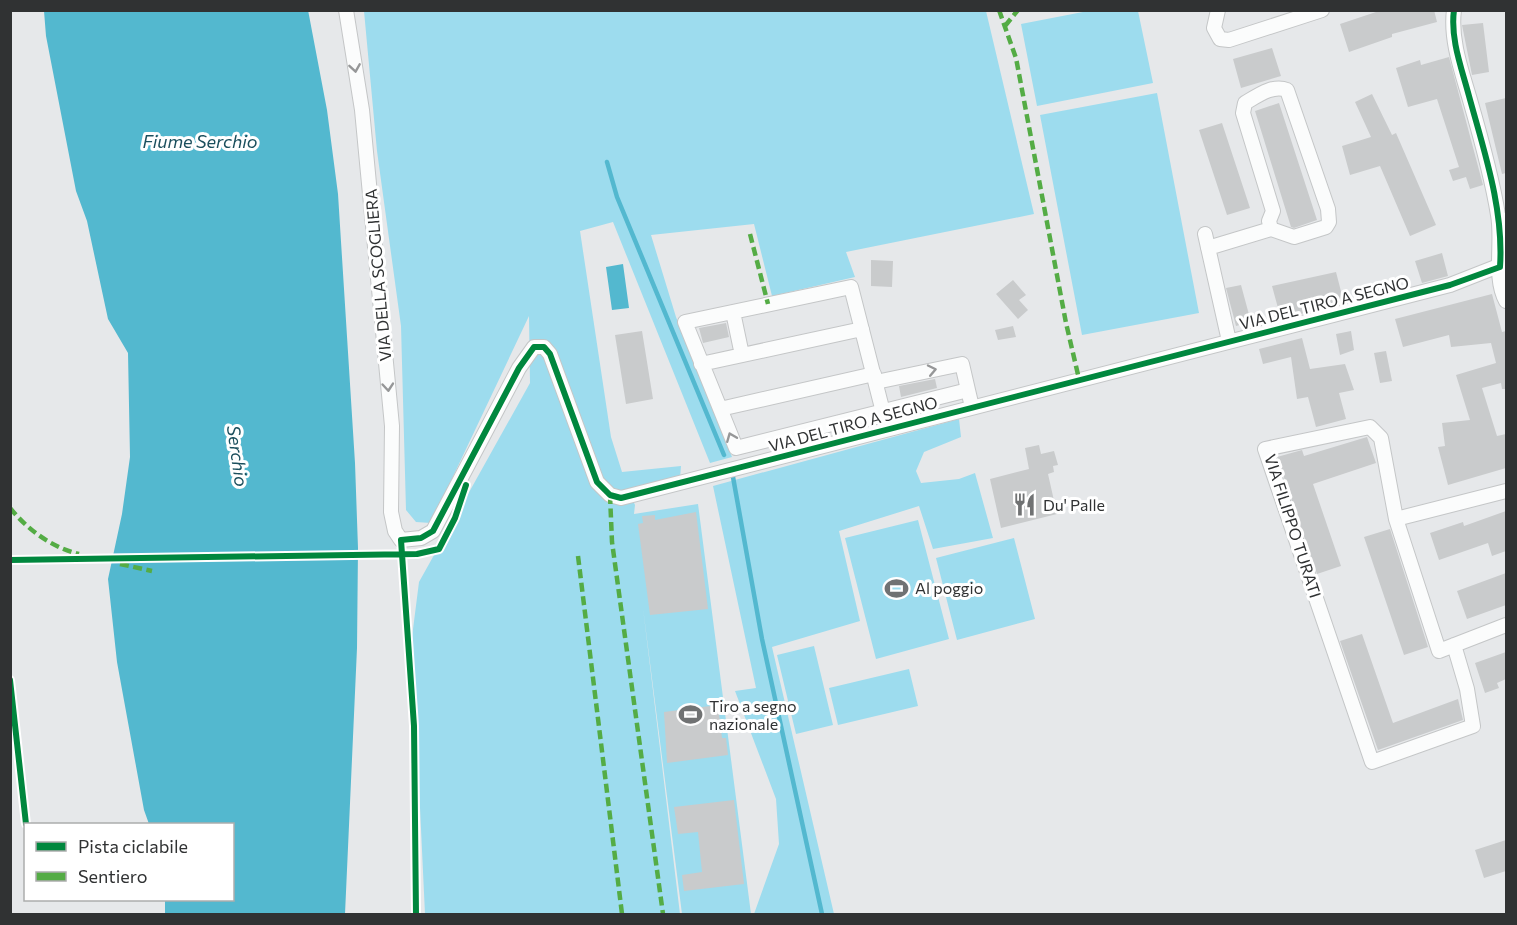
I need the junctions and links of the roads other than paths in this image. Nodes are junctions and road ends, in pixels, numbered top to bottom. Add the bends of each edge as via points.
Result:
1 (346, 10) edge
2 (1218, 10) edge
3 (1322, 10) edge
4 (1454, 10) edge
5 (1271, 228) junction
6 (1503, 265) edge
7 (1506, 301) edge
8 (733, 312) junction
9 (862, 330) junction
10 (1229, 341) junction
11 (742, 355) junction
12 (701, 364) junction
13 (875, 378) junction
14 (968, 390) junction
15 (972, 407) junction
16 (720, 409) junction
17 (883, 412) junction
18 (1506, 490) edge
19 (1396, 519) junction
20 (401, 540) joint
21 (1506, 625) edge
22 (1454, 645) junction

1 -> 20 street, VIA DELLA SCOGLIERA via 362,110 389,390 391,512
2 - 3 street via 1214,28 1220,39 1229,40
4 - 6 street via 1452,23 1459,58 1498,213
5 - 5 street via 1294,237 1326,227 1329,222 1295,112 1283,88 1269,90 1245,103 1243,112 1273,212
5 - 10 street via 1206,241
6 - 7 street via 1500,280
6 - 10 street, VIA DEL TIRO A SEGNO via 1450,285
8 - 9 street via 851,287
8 - 11 street
8 - 12 street via 684,322
9 - 11 street
9 - 13 street
10 - 15 street, VIA DEL TIRO A SEGNO
11 - 12 street
12 - 16 street
13 -> 14 street via 962,364
13 - 16 street
13 - 17 street
14 - 15 street
14 - 17 street
15 - 20 street, VIA DEL TIRO A SEGNO via 621,498 610,495 597,482 550,354 544,347 534,347 519,368 433,531 421,538
17 -> 16 street via 736,448
18 - 19 street
19 - 22 street, VIA FILIPPO TURATI via 1438,651
19 - 22 street, VIA FILIPPO TURATI via 1381,438 1370,427 1265,449 1372,762 1473,726
21 - 22 street

